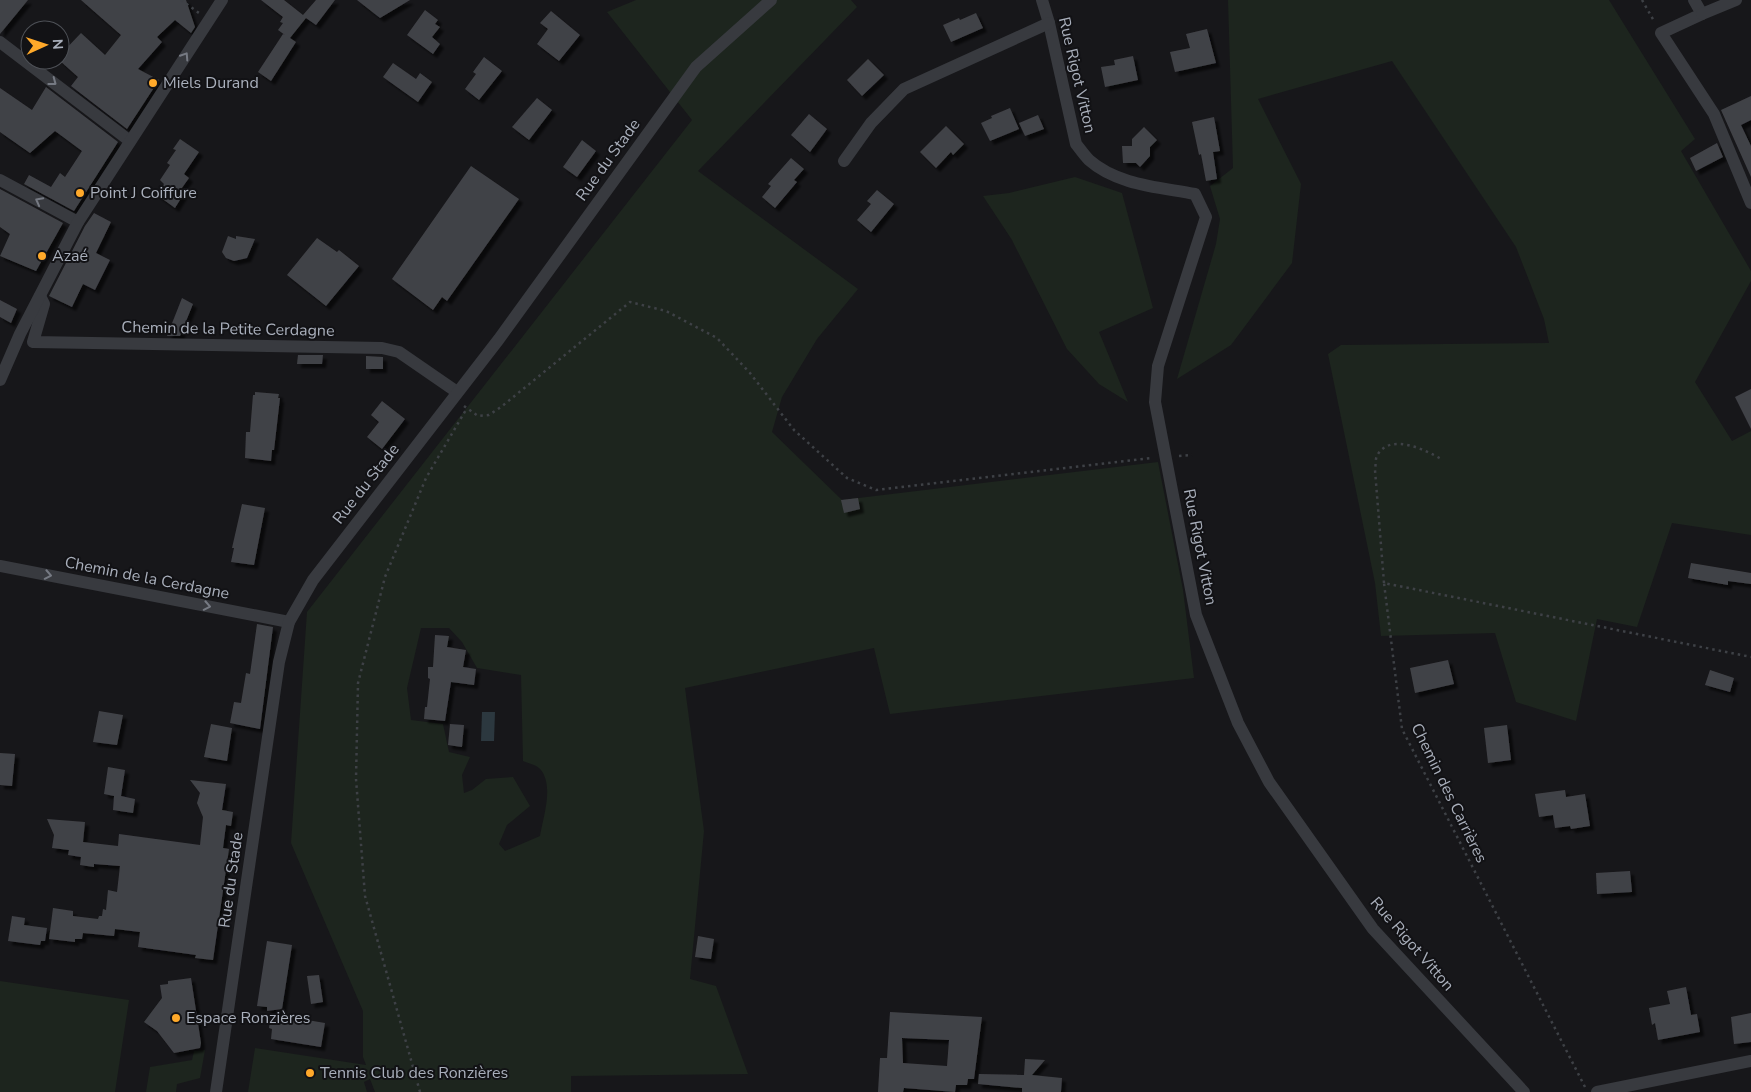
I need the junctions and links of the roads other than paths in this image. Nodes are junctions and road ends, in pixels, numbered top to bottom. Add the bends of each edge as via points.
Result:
1 (222, 0) edge
2 (771, 0) edge
3 (1694, 0) edge
4 (1736, 0) edge
5 (1045, 1) edge
6 (1702, 14) junction
7 (1049, 23) junction
8 (0, 42) edge
9 (130, 141) junction
10 (844, 160) dead end
11 (0, 180) edge
12 (1751, 203) edge
13 (78, 222) junction
14 (40, 296) junction
15 (0, 380) edge
16 (458, 392) junction
17 (0, 566) edge
18 (289, 622) junction
19 (1751, 1061) edge
20 (216, 1092) edge
21 (1524, 1092) edge
22 (1597, 1092) edge

9 -> 1 street
2 - 16 street, Rue du Stade via 696,67
3 - 6 street
4 - 6 street
5 - 7 street, Rue Rigot Vitton
6 - 12 street via 1661,33 1714,114
7 - 10 street via 904,89 870,123
7 - 21 street, Rue Rigot Vitton via 1076,144 1087,158 1102,170 1129,181 1195,194 1206,217 1158,366 1155,402 1196,615 1238,723 1269,782 1373,929
8 -> 9 street
9 - 13 street
13 -> 11 street
13 - 14 street
14 - 15 street
14 - 16 street, Chemin de la Petite Cerdagne via 44,304 33,342 382,348 399,352
16 - 18 street, Rue du Stade via 313,580
17 -> 18 street, Chemin de la Cerdagne
18 - 20 street, Rue du Stade via 279,662
19 - 22 street

